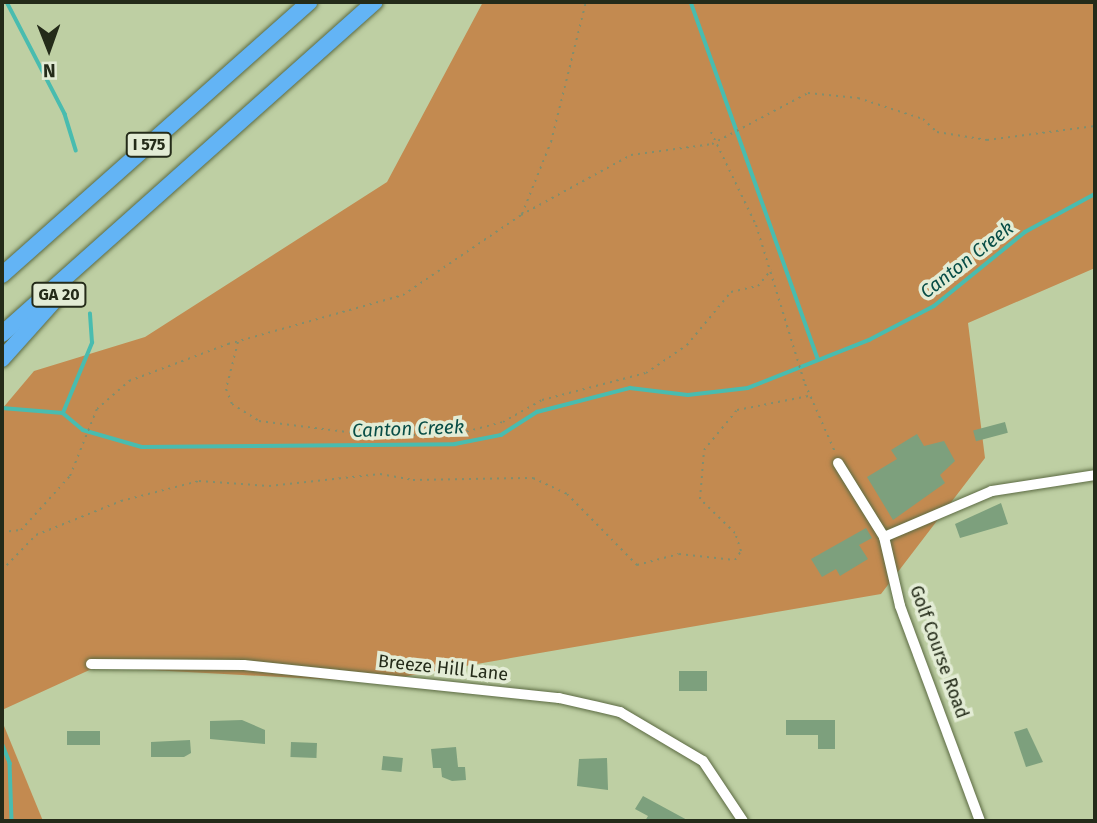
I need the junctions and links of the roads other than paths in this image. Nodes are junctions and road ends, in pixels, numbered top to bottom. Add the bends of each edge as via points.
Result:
1 (309, 2) edge
2 (375, 2) edge
3 (116, 231) junction
4 (2, 275) edge
5 (2, 334) edge
6 (2, 359) edge
7 (838, 463) road end
8 (1095, 475) edge
9 (884, 537) junction
10 (91, 664) dead end
11 (743, 821) edge
12 (980, 821) edge

1 - 4 highway, I 575
2 - 3 highway, I 575
3 - 5 highway, I 575
3 - 6 highway, GA 20
7 - 9 street, Golf Course Road
8 - 9 street via 992,491
9 - 12 street, Golf Course Road via 900,606
10 - 11 street, Breeze Hill Lane via 244,665 559,698 620,712 703,761

